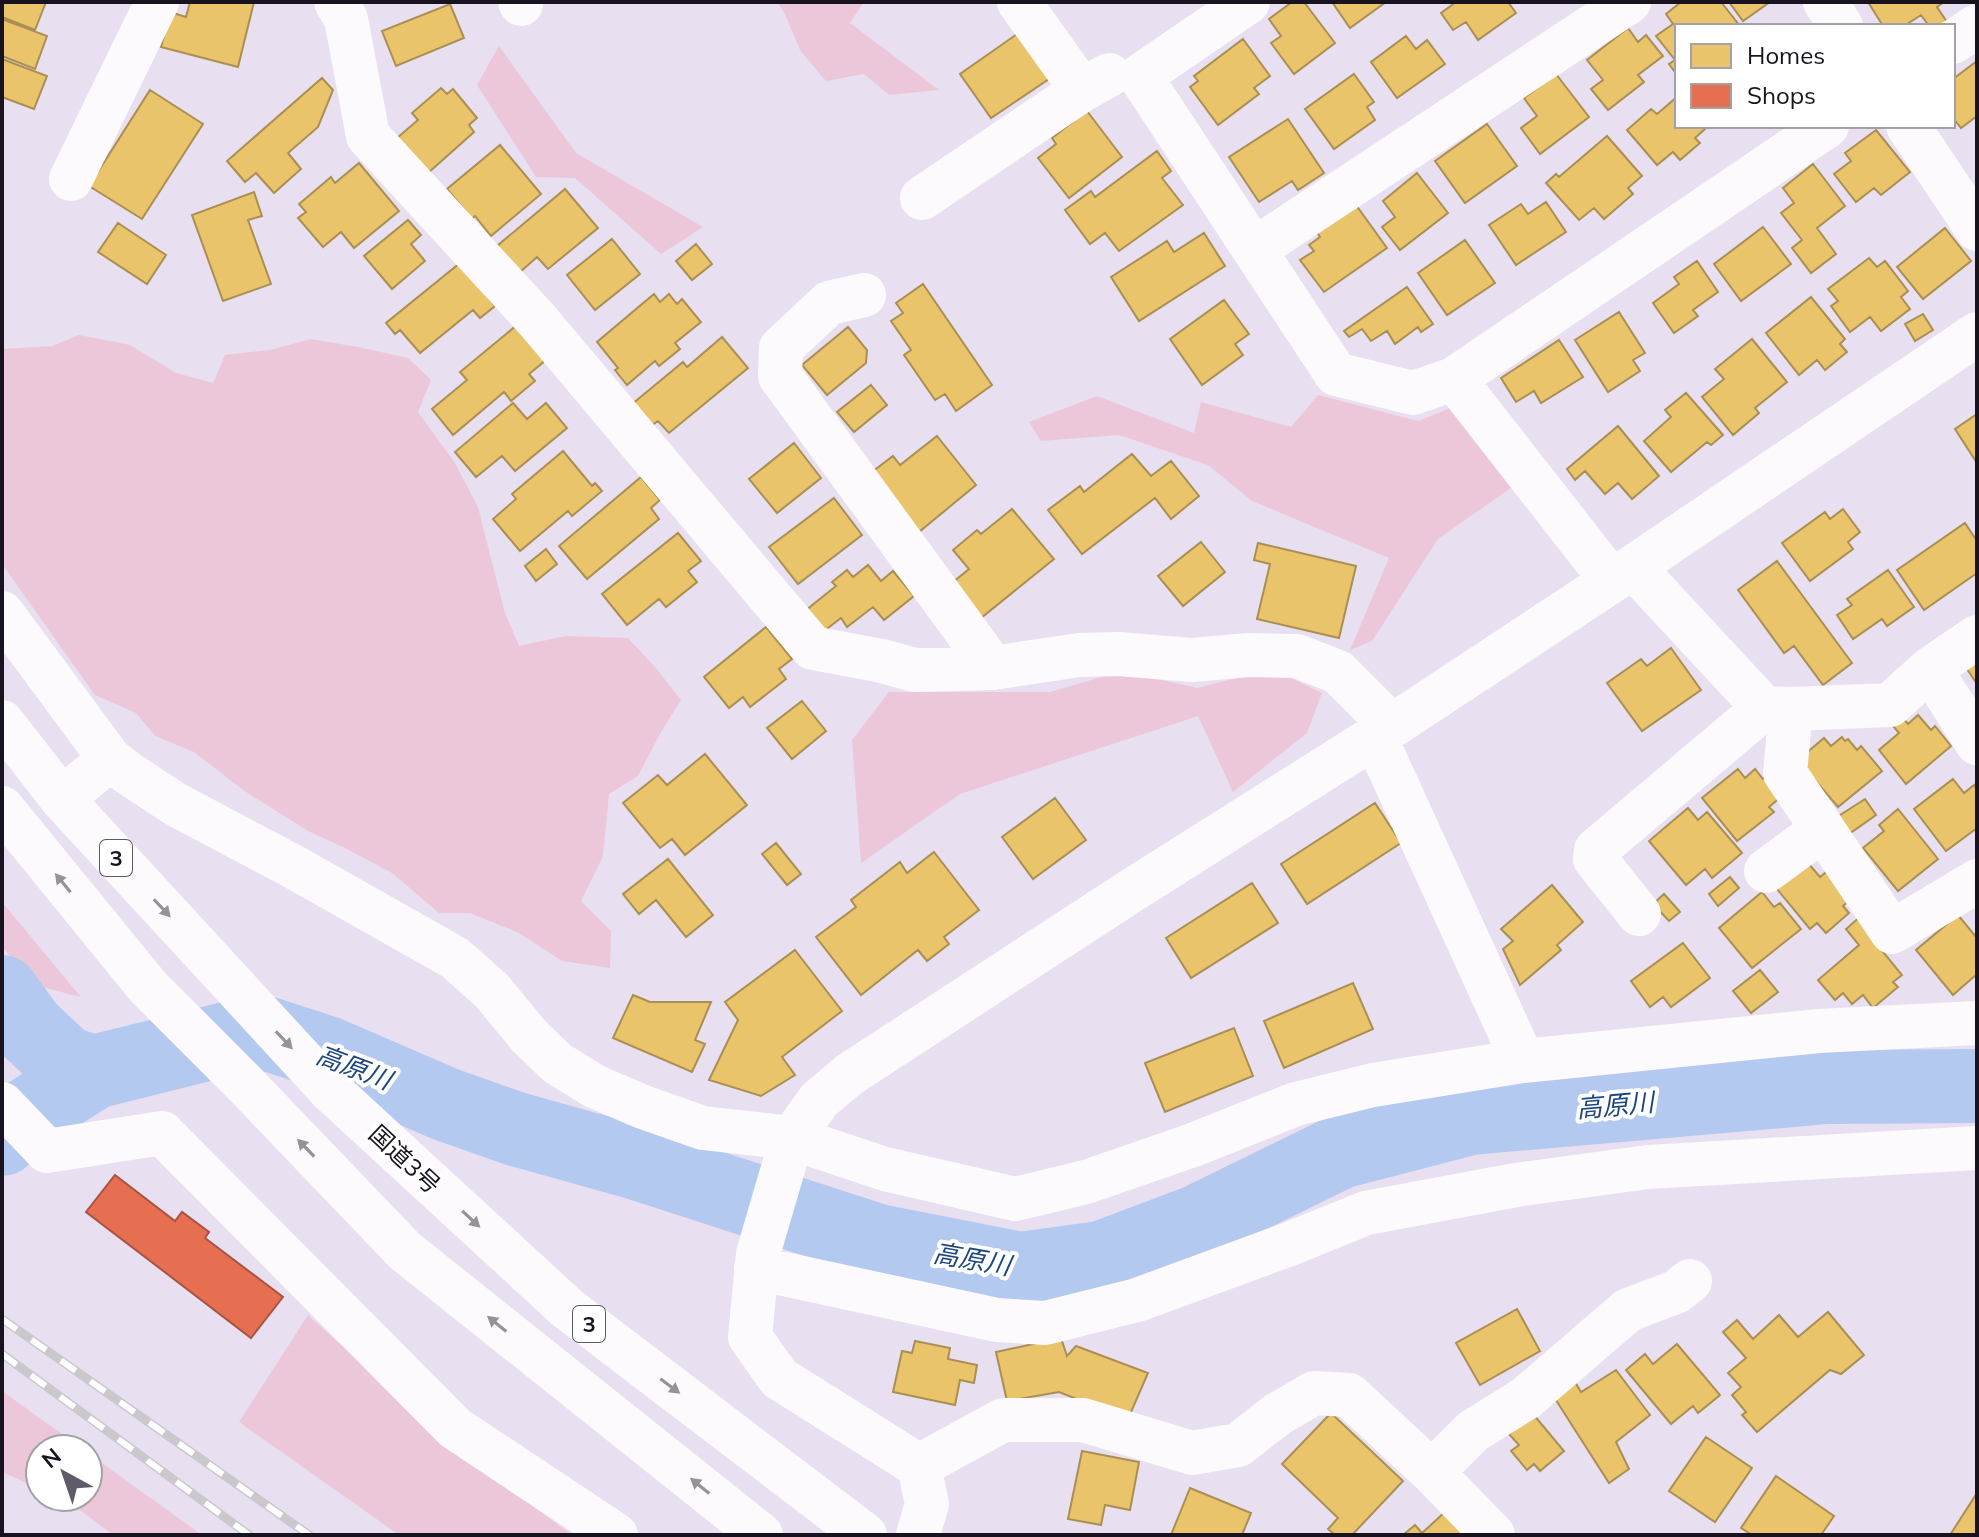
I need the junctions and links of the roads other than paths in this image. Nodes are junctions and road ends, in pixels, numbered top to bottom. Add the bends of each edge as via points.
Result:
1 (157, 2) edge
2 (336, 2) edge
3 (1019, 2) edge
4 (1248, 2) edge
5 (1629, 2) edge
6 (1825, 2) edge
7 (1840, 24) edge
8 (1977, 26) edge
9 (1955, 41) edge
10 (1140, 76) junction
11 (1082, 90) junction
12 (1824, 128) edge
13 (1909, 128) edge
14 (71, 179) dead end
15 (922, 198) dead end
16 (1977, 229) edge
17 (1255, 249) junction
18 (864, 295) dead end
19 (1977, 334) edge
20 (1454, 379) junction
21 (1622, 574) junction
22 (2, 613) edge
23 (1977, 637) edge
24 (993, 668) junction
25 (1930, 669) junction
26 (1777, 708) junction
27 (2, 722) edge
28 (1384, 731) junction
29 (1977, 743) edge
30 (110, 759) junction
31 (62, 799) junction
32 (2, 808) edge
33 (1823, 829) junction
34 (1766, 871) dead end
35 (1977, 881) edge
36 (1639, 914) dead end
37 (1977, 1023) edge
38 (1523, 1061) junction
39 (2, 1104) edge
40 (788, 1148) junction
41 (1977, 1148) edge
42 (757, 1261) junction
43 (1690, 1281) dead end
44 (919, 1466) junction
45 (1432, 1472) junction
46 (616, 1535) edge
47 (761, 1535) edge
48 (865, 1535) edge
49 (918, 1535) edge
50 (1493, 1535) edge

1 - 14 main road
2 - 24 main road via 346,19 368,136 538,321 813,648 915,670
3 - 11 main road
4 - 10 main road
5 - 17 main road
6 - 7 main road
8 - 9 main road
10 - 11 main road via 1115,72
10 - 17 main road
11 - 15 main road
12 - 20 main road
13 - 16 main road
17 - 20 main road via 1336,374 1413,393
18 - 24 main road via 829,303 781,348 780,376
19 - 21 main road
20 - 21 main road
21 - 26 main road
21 - 28 main road
22 - 30 main road
23 - 25 main road
24 - 28 main road via 1079,655 1192,660 1297,656 1338,672
25 - 26 main road via 1890,705
25 - 29 main road
26 - 33 main road via 1785,773
26 - 36 main road via 1596,850 1595,859
27 - 31 main road, 国道3号 / 3
28 - 38 main road
28 - 40 main road via 850,1074 819,1100
30 - 31 main road
30 - 40 main road via 175,804 455,958 557,1063 594,1086 703,1128
31 -> 48 main road, 国道3号 / 3 via 331,1091 567,1308
47 -> 32 main road, 3 via 405,1251 148,987
33 - 34 main road
33 - 35 main road via 1892,932
37 - 38 main road via 1819,1031
38 - 40 main road via 1373,1085 1296,1104 1086,1182 1015,1199
39 - 46 main road via 47,1151 162,1133 455,1428
40 - 42 main road
41 - 42 main road via 1648,1167 1366,1213 1137,1300 1045,1323 997,1320
42 - 44 main road via 750,1337 779,1378
43 - 45 main road via 1676,1292 1628,1310 1526,1398 1473,1431
44 - 45 main road via 1003,1420 1083,1420 1192,1453 1238,1445 1314,1393 1349,1395
44 - 49 main road via 927,1504
45 - 50 main road

